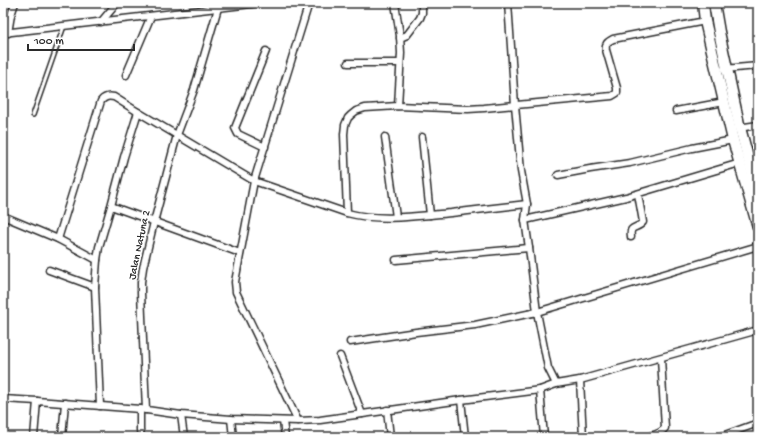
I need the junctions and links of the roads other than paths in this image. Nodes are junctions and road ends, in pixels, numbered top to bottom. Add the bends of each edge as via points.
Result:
1 (14, 3) edge
2 (117, 3) edge
3 (260, 3) edge
4 (309, 3) edge
5 (395, 3) edge
6 (422, 3) edge
7 (508, 3) edge
8 (703, 3) edge
9 (714, 3) edge
10 (218, 8) junction
11 (150, 16) junction
12 (705, 21) junction
13 (101, 22) junction
14 (64, 26) junction
15 (6, 33) edge
16 (400, 38) junction
17 (266, 51) dead end
18 (348, 63) dead end
19 (400, 63) junction
20 (758, 66) edge
21 (722, 70) junction
22 (126, 75) dead end
23 (724, 102) junction
24 (515, 105) junction
25 (398, 106) junction
26 (676, 111) dead end
27 (138, 112) junction
28 (33, 115) dead end
29 (758, 125) edge
30 (735, 132) junction
31 (177, 135) junction
32 (385, 137) dead end
33 (422, 137) dead end
34 (265, 147) junction
35 (740, 163) junction
36 (558, 175) dead end
37 (254, 181) junction
38 (638, 194) junction
39 (758, 195) edge
40 (527, 204) junction
41 (111, 206) junction
42 (348, 213) junction
43 (430, 215) junction
44 (3, 216) edge
45 (396, 217) junction
46 (525, 220) junction
47 (154, 222) junction
48 (758, 227) edge
49 (631, 237) dead end
50 (58, 240) junction
51 (758, 246) edge
52 (529, 248) junction
53 (240, 253) junction
54 (97, 260) junction
55 (396, 260) dead end
56 (49, 270) dead end
57 (95, 286) junction
58 (537, 312) junction
59 (758, 330) edge
60 (350, 342) dead end
61 (340, 356) dead end
62 (661, 358) junction
63 (580, 380) junction
64 (556, 384) junction
65 (540, 390) junction
66 (3, 399) edge
67 (461, 400) junction
68 (37, 401) junction
69 (65, 403) junction
70 (100, 406) junction
71 (143, 409) junction
72 (387, 410) junction
73 (362, 414) junction
74 (181, 415) junction
75 (231, 419) junction
76 (283, 421) junction
77 (298, 421) junction
78 (758, 423) edge
79 (722, 436) edge
80 (34, 437) edge
81 (62, 437) edge
82 (142, 437) edge
83 (184, 437) edge
84 (233, 437) edge
85 (285, 437) edge
86 (390, 437) edge
87 (465, 437) edge
88 (544, 437) edge
89 (583, 437) edge
90 (647, 437) edge

1 - 15 street
2 - 13 street
3 - 10 street
4 - 34 street
5 - 16 street
6 - 16 street via 420,18 407,35
7 - 24 street
8 - 12 main road
9 - 21 main road
10 - 11 street
10 - 31 street, Jalan Natuna 2 via 194,90
11 - 13 street
11 - 22 street
12 - 21 main road
12 - 24 street via 608,41 606,50 617,88 614,95
13 - 14 street
14 - 15 street
14 - 28 lane
16 - 19 street
17 - 34 street via 235,128 238,134
18 - 19 street
19 - 25 street
20 - 21 street
21 - 23 main road
21 - 30 main road
23 - 26 street
23 - 30 main road
24 - 25 street via 468,109
24 - 40 street
25 - 42 street via 361,109 346,121 344,134
27 - 31 street
27 - 41 street
27 - 50 street via 114,97 108,96 101,101
29 - 30 street
30 - 35 main road
30 - 36 street via 692,148 630,163
30 - 39 main road
31 - 37 street
31 - 47 street, Jalan Natuna 2
32 - 45 street
33 - 43 street
34 - 37 street
35 - 38 street
35 - 48 main road
37 - 42 street
37 - 53 street
38 - 46 street
38 - 49 street via 643,222 632,228
40 - 43 street
40 - 46 street
41 - 47 street
41 - 54 street
42 - 45 street via 369,217
43 - 45 street
44 - 50 street
46 - 52 street
47 - 53 street
47 - 71 street, Jalan Natuna 2 via 141,282
50 - 54 street
51 - 58 street
52 - 55 street
52 - 58 street
53 - 77 street via 235,282 236,292
54 - 57 street
56 - 57 street
57 - 70 street
58 - 60 street via 475,325
58 - 64 street via 548,368
59 - 62 street
61 - 73 street
62 - 63 street
62 - 90 street via 665,428 660,433
63 - 64 street
63 - 89 street
64 - 65 street
65 - 67 street
65 - 88 street
66 - 68 street
67 - 72 street
67 - 87 street
68 - 69 street
68 - 80 street
69 - 70 street
69 - 81 street
70 - 71 street
71 - 74 street
71 - 82 street, Jalan Natuna 2 via 140,430
72 - 73 street
72 - 86 street
73 - 77 street
74 - 75 street
74 - 83 street
75 - 76 street
75 - 84 street
76 - 77 street
76 - 85 street
78 - 79 street

